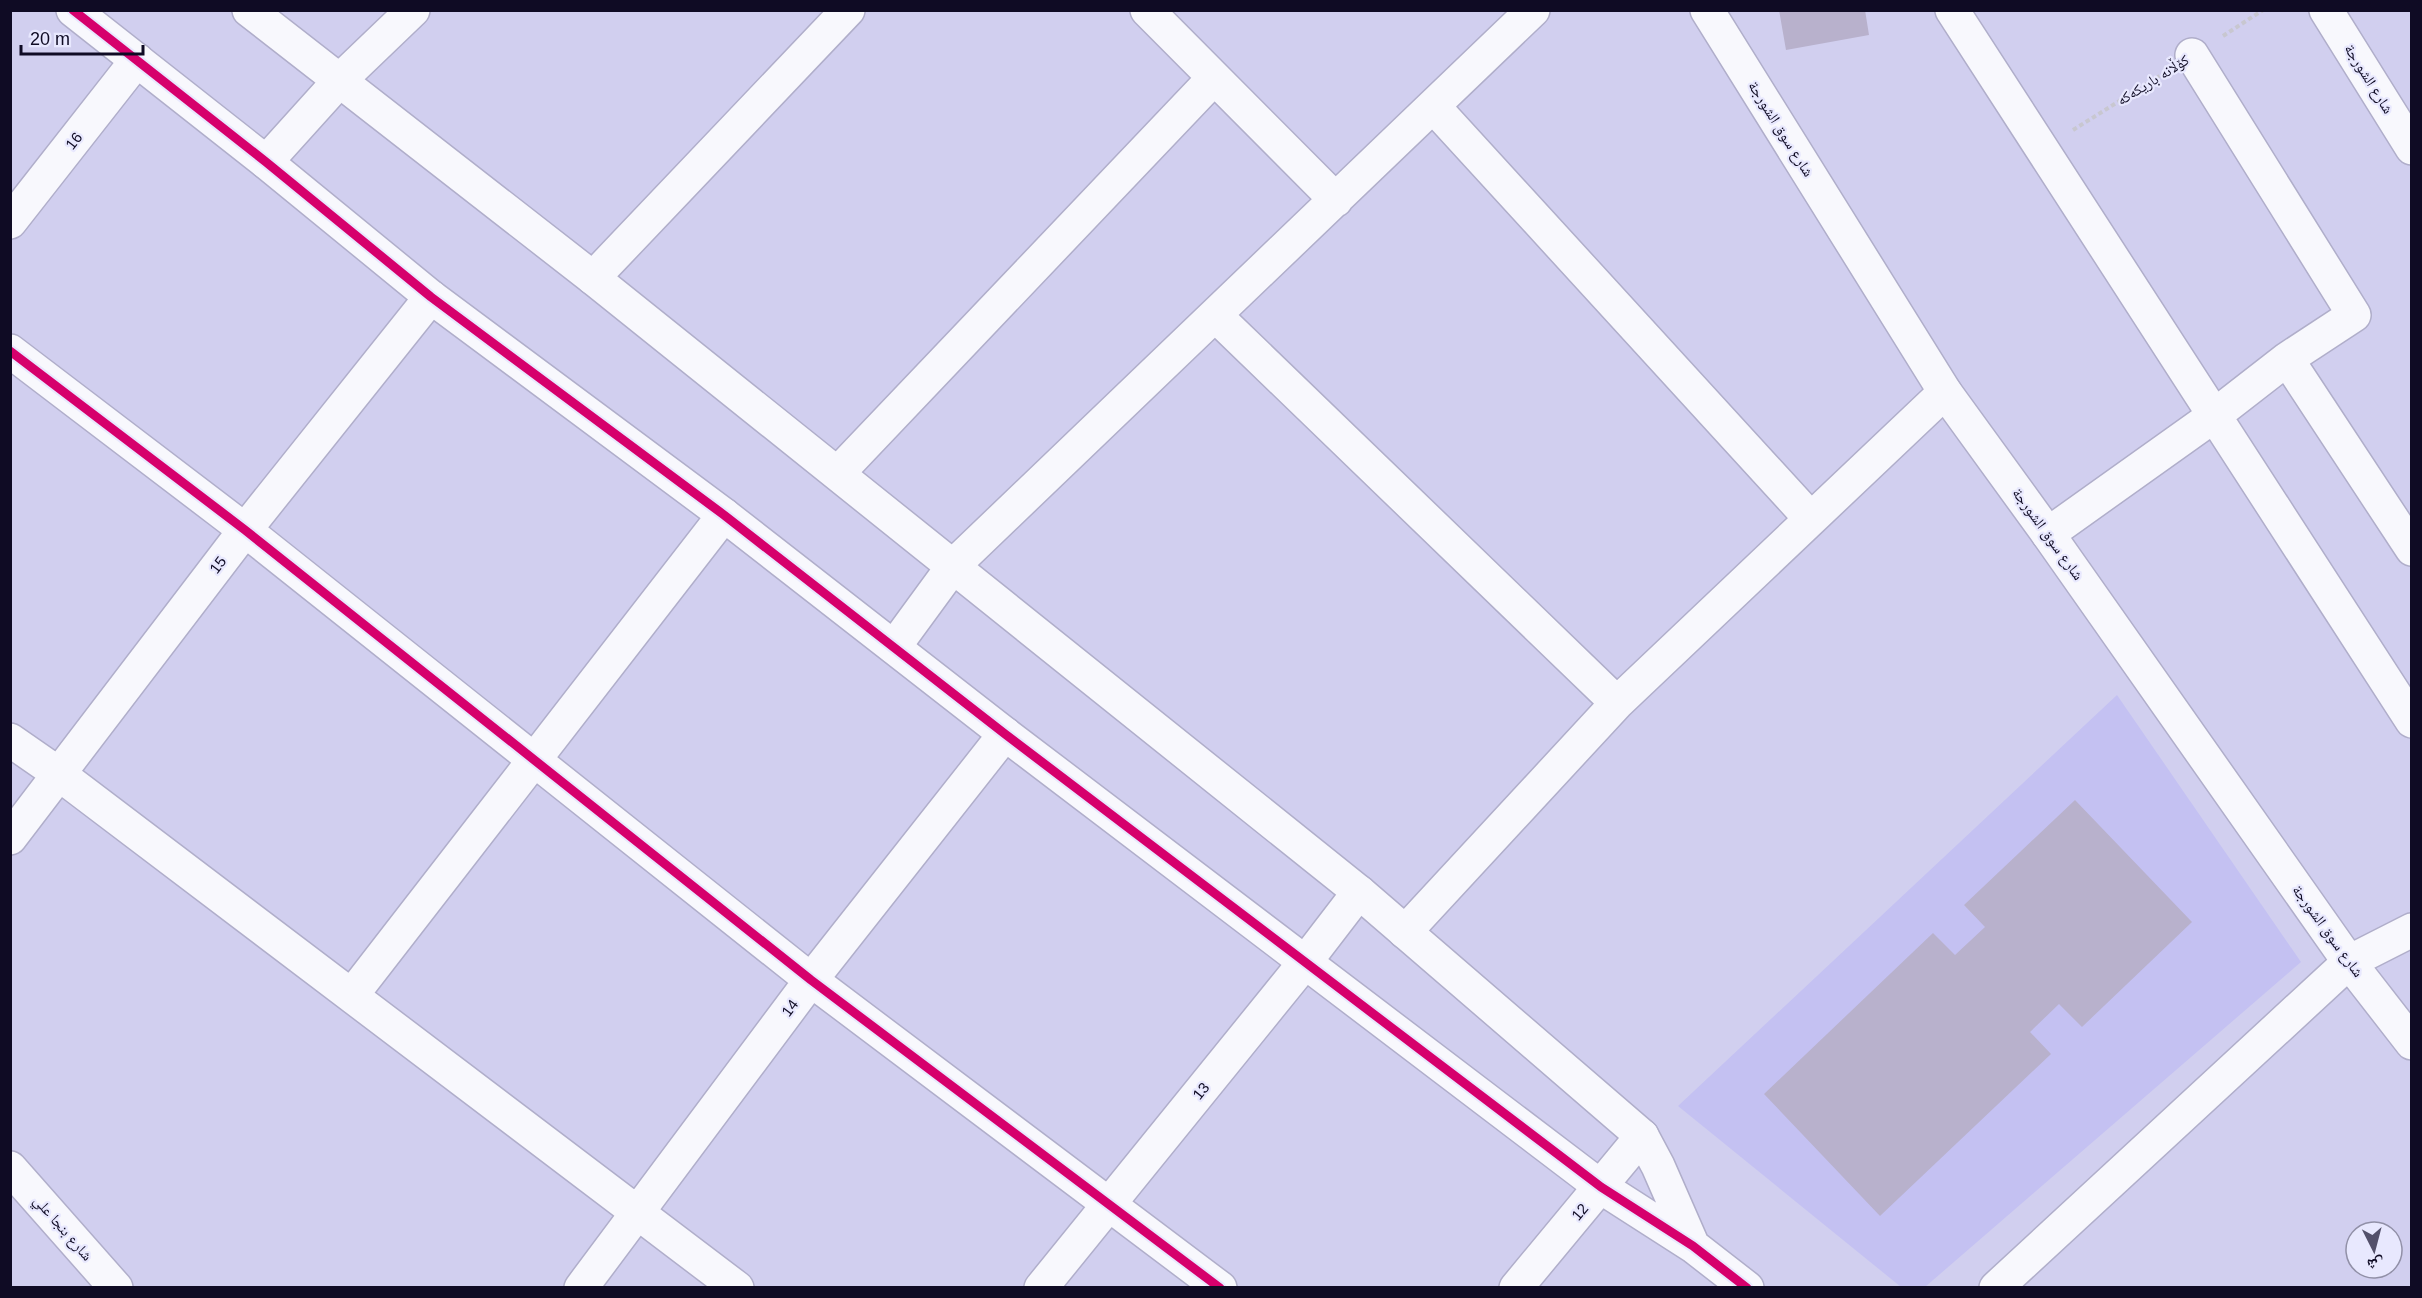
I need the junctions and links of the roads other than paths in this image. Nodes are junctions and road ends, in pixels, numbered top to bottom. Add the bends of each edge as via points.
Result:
1 (73, 10) edge
2 (249, 10) edge
3 (413, 10) edge
4 (848, 10) edge
5 (1147, 10) edge
6 (1533, 10) edge
7 (1707, 10) edge
8 (1952, 10) edge
9 (2325, 10) edge
10 (2192, 55) road end
11 (136, 60) junction
12 (1214, 78) junction
13 (340, 80) junction
14 (1433, 106) junction
15 (2412, 148) edge
16 (266, 162) junction
17 (1336, 200) junction
18 (10, 222) edge
19 (593, 278) junction
20 (431, 297) junction
21 (1215, 315) junction
22 (10, 351) edge
23 (2287, 359) junction
24 (1945, 392) junction
25 (2215, 415) junction
26 (837, 472) junction
27 (724, 515) junction
28 (1811, 519) junction
29 (245, 530) junction
30 (2048, 534) junction
31 (2412, 549) edge
32 (954, 565) junction
33 (894, 647) junction
34 (1617, 703) junction
35 (2412, 721) edge
36 (1005, 734) junction
37 (10, 740) edge
38 (535, 762) junction
39 (59, 774) junction
40 (10, 838) edge
41 (1359, 891) junction
42 (2412, 930) edge
43 (1405, 932) junction
44 (1306, 961) junction
45 (2349, 962) junction
46 (811, 980) junction
47 (352, 995) junction
48 (2412, 1043) edge
49 (1642, 1136) junction
50 (10, 1168) edge
51 (1601, 1187) junction
52 (1109, 1204) junction
53 (636, 1212) junction
54 (1694, 1246) junction
55 (116, 1287) edge
56 (581, 1287) edge
57 (737, 1287) edge
58 (1041, 1287) edge
59 (1221, 1287) edge
60 (1516, 1287) edge
61 (1747, 1287) edge
62 (1996, 1287) edge

1 - 11 street
2 - 13 street
3 - 13 street
4 - 19 street
5 - 12 street
6 - 14 street
7 - 24 street, شارع سوق الشورجة
8 - 25 street
9 - 15 street, شارع الشورجة
10 - 23 street via 2354,315
11 - 16 street
11 - 18 street, 16
12 - 17 street
12 - 26 street
13 - 16 street
13 - 19 street
14 - 17 street
14 - 28 street
16 - 20 street
17 - 21 street
19 - 26 street
20 - 27 street
20 - 29 street, 15
21 - 32 street
21 - 34 street
22 - 29 street
23 - 25 street
23 - 31 street
24 - 28 street
24 - 30 street, شارع سوق الشورجة
25 - 30 street
25 - 35 street
26 - 32 street
27 - 33 street
27 - 38 street
28 - 34 street
29 - 38 street
29 - 39 street, 15
30 - 45 street, شارع سوق الشورجة
32 - 33 street
32 - 41 street
33 - 36 street
34 - 43 street
36 - 44 street
36 - 46 street, 14
37 - 39 street
38 - 46 street
38 - 47 street
39 - 40 street, 15
39 - 47 street
41 - 43 street
41 - 44 street, 13
42 - 45 street
43 - 49 street
44 - 51 street
44 - 52 street, 13
45 - 48 street, شارع سوق الشورجة
45 - 62 street
46 - 52 street
46 - 53 street, 14
47 - 53 street
49 - 51 street, 12
49 - 54 street
50 - 55 street, شارع بنجا علي
51 - 54 street
51 - 60 street, 12
52 - 58 street, 13
52 - 59 street
53 - 56 street, 14
53 - 57 street
54 - 61 street

